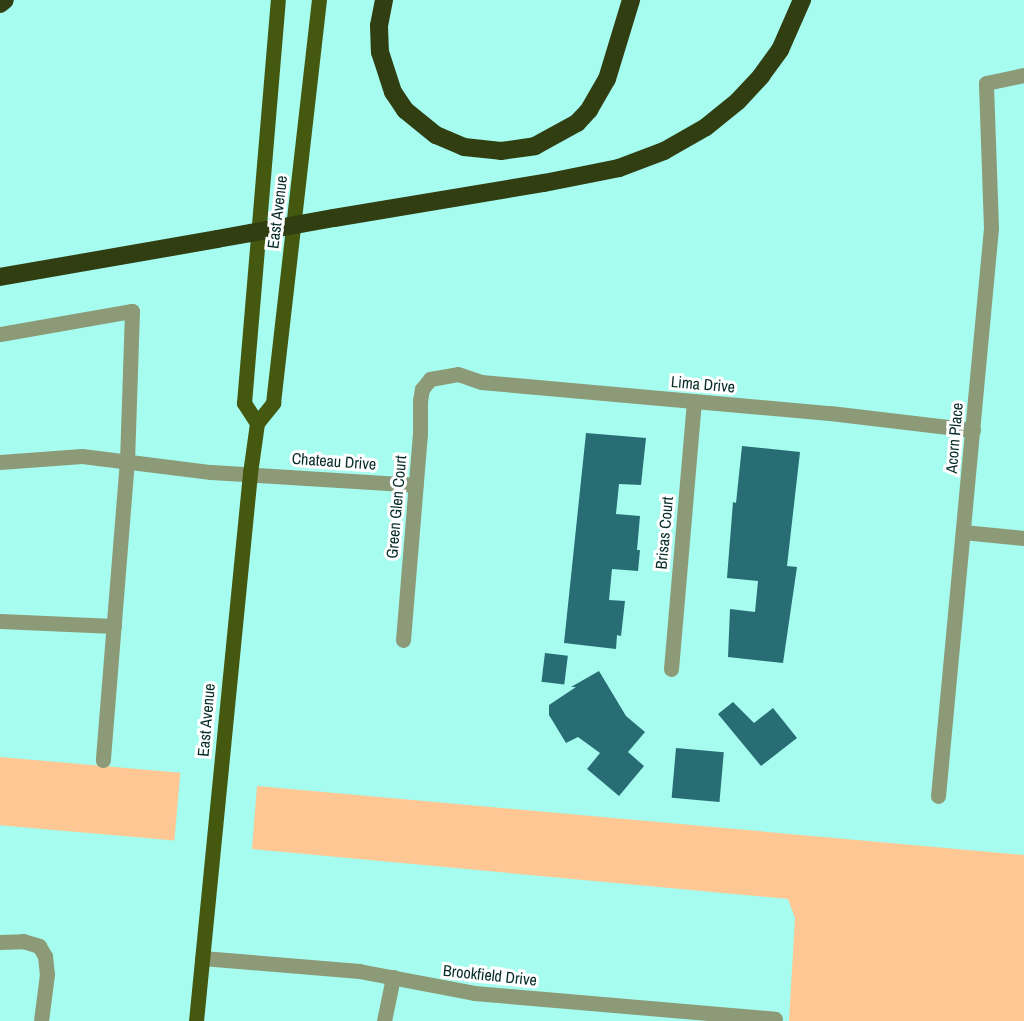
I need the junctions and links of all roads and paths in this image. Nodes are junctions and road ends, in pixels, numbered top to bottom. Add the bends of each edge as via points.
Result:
1 (5, 0) edge
2 (278, 0) edge
3 (319, 0) edge
4 (384, 0) edge
5 (631, 0) edge
6 (802, 0) edge
7 (0, 4) edge
8 (1024, 75) edge
9 (0, 277) edge
10 (0, 334) edge
11 (430, 379) joint
12 (694, 401) junction
13 (257, 423) junction
14 (973, 430) junction
15 (127, 460) junction
16 (0, 462) edge
17 (250, 473) junction
18 (416, 484) junction
19 (963, 532) junction
20 (1024, 538) edge
21 (0, 621) edge
22 (114, 626) junction
23 (403, 640) dead end
24 (671, 669) dead end
25 (103, 759) dead end
26 (938, 796) dead end
27 (0, 942) edge
28 (202, 958) junction
29 (393, 977) junction
30 (652, 1015) edge
31 (775, 1019) dead end
32 (41, 1021) edge
33 (196, 1021) edge
34 (384, 1021) edge

1 - 7 highway
2 - 13 main road, East Avenue via 244,402
3 - 13 main road, East Avenue via 273,403
4 - 5 highway via 380,52 393,92 405,110 436,135 464,147 501,151 535,146 577,123 589,110 607,80
6 - 9 highway, bridge via 780,50 738,101 706,128 664,151 619,168
8 - 14 street, Acorn Place via 986,83 991,228
10 - 15 street via 132,311
11 - 12 street, Lima Drive via 458,375 481,382
11 - 18 street, Green Glen Court via 422,389 420,402
12 - 14 street, Lima Drive
12 - 24 street, Brisas Court
13 - 17 main road, East Avenue
14 - 19 street, Acorn Place
15 - 16 street, Chateau Drive via 82,456
15 - 17 street, Chateau Drive via 155,466
15 - 22 street
17 - 18 street, Chateau Drive
17 - 28 main road, East Avenue
18 - 23 street, Green Glen Court
19 - 20 street
19 - 26 street, Acorn Place
21 - 22 street
22 - 25 street
27 - 32 street via 22,941 39,946 45,956 47,974
28 - 29 street, Brookfield Drive
28 - 33 main road, East Avenue
29 - 30 street, Brookfield Drive via 474,993
29 - 34 street
30 - 31 street, Brookfield Drive

